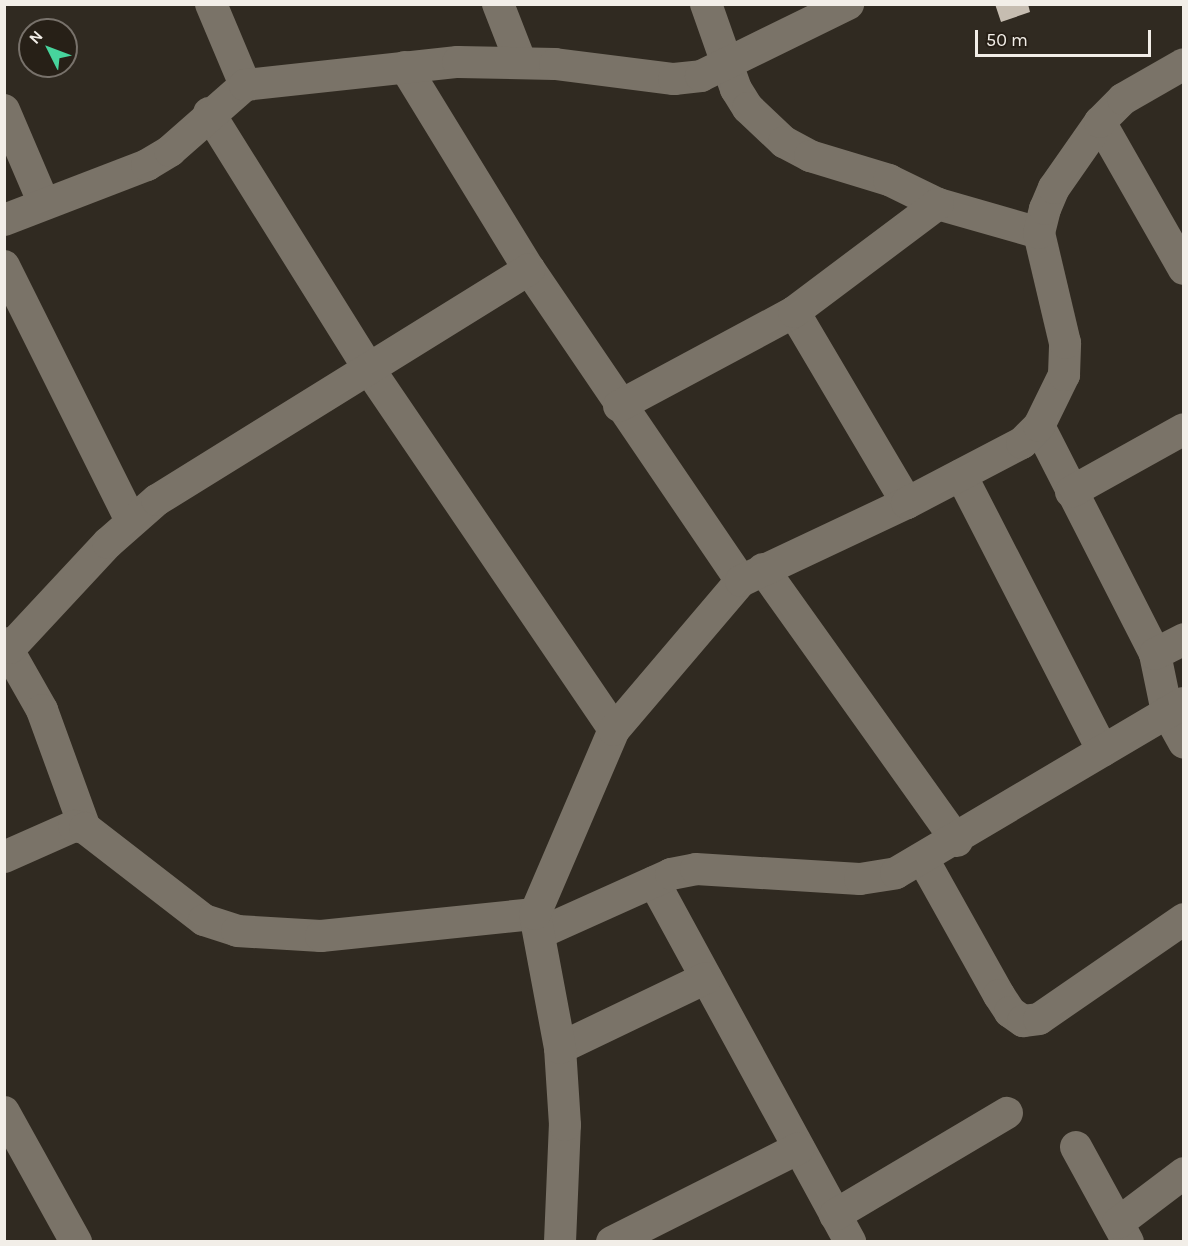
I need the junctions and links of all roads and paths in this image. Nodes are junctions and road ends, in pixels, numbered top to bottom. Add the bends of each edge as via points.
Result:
1 (211, 4) edge
2 (498, 4) edge
3 (706, 4) edge
4 (848, 4) edge
5 (521, 63) junction
6 (729, 64) junction
7 (1184, 64) edge
8 (405, 67) junction
9 (245, 85) junction
10 (4, 110) edge
11 (209, 113) junction
12 (1100, 122) junction
13 (44, 204) junction
14 (938, 204) junction
15 (4, 220) edge
16 (1040, 233) junction
17 (4, 266) edge
18 (530, 269) junction
19 (1184, 269) edge
20 (794, 312) junction
21 (369, 369) junction
22 (619, 406) junction
23 (1040, 426) junction
24 (1184, 429) edge
25 (961, 475) junction
26 (1071, 492) junction
27 (908, 503) junction
28 (131, 521) junction
29 (752, 575) junction
30 (1184, 639) edge
31 (7, 645) edge
32 (1155, 654) junction
33 (1175, 708) edge
34 (614, 730) junction
35 (1184, 743) edge
36 (1103, 751) junction
37 (85, 828) junction
38 (957, 841) junction
39 (4, 857) edge
40 (924, 861) junction
41 (654, 882) junction
42 (1184, 919) edge
43 (538, 924) junction
44 (706, 978) junction
45 (560, 1048) junction
46 (1007, 1113) dead end
47 (7, 1123) edge
48 (1076, 1147) dead end
49 (799, 1148) junction
50 (1184, 1173) edge
51 (842, 1228) edge
52 (1123, 1232) edge
53 (76, 1242) edge
54 (560, 1242) edge
55 (612, 1242) edge

1 - 9 street
2 - 5 street
3 - 6 street
4 - 6 street
5 - 6 street via 674,79 701,76
5 - 8 street
6 - 14 street via 736,89 748,108 784,142 810,156 889,180
7 - 12 street via 1123,99
8 - 9 street
8 - 18 street
9 - 11 street
10 - 13 street
11 - 13 street via 170,151 147,165
11 - 21 street
12 - 16 street via 1054,188
12 - 19 street
13 - 15 street
14 - 16 street
14 - 20 street
16 - 23 street via 1065,343 1064,375
17 - 28 street
18 - 21 street
18 - 22 street
20 - 22 street
20 - 27 street
21 - 28 street via 190,476
21 - 34 street
22 - 29 street
23 - 25 street via 1022,443
23 - 26 street
24 - 26 street
25 - 27 street
25 - 36 street
26 - 32 street
27 - 29 street
28 - 31 street
29 - 34 street
29 - 38 street
30 - 32 street
31 - 37 street via 42,710
32 - 33 street
33 - 35 street
33 - 36 street
34 - 43 street
36 - 38 street
37 - 39 street via 74,826
37 - 43 street via 204,920 237,931 321,936
38 - 40 street
40 - 41 street via 896,873 860,879 696,869
40 - 42 street via 1010,1012 1023,1021 1039,1019
41 - 43 street
41 - 44 street
43 - 45 street
44 - 45 street
44 - 49 street
45 - 54 street via 566,1125
46 - 51 street
47 - 53 street
48 - 52 street
49 - 51 street
49 - 55 street
50 - 52 street

